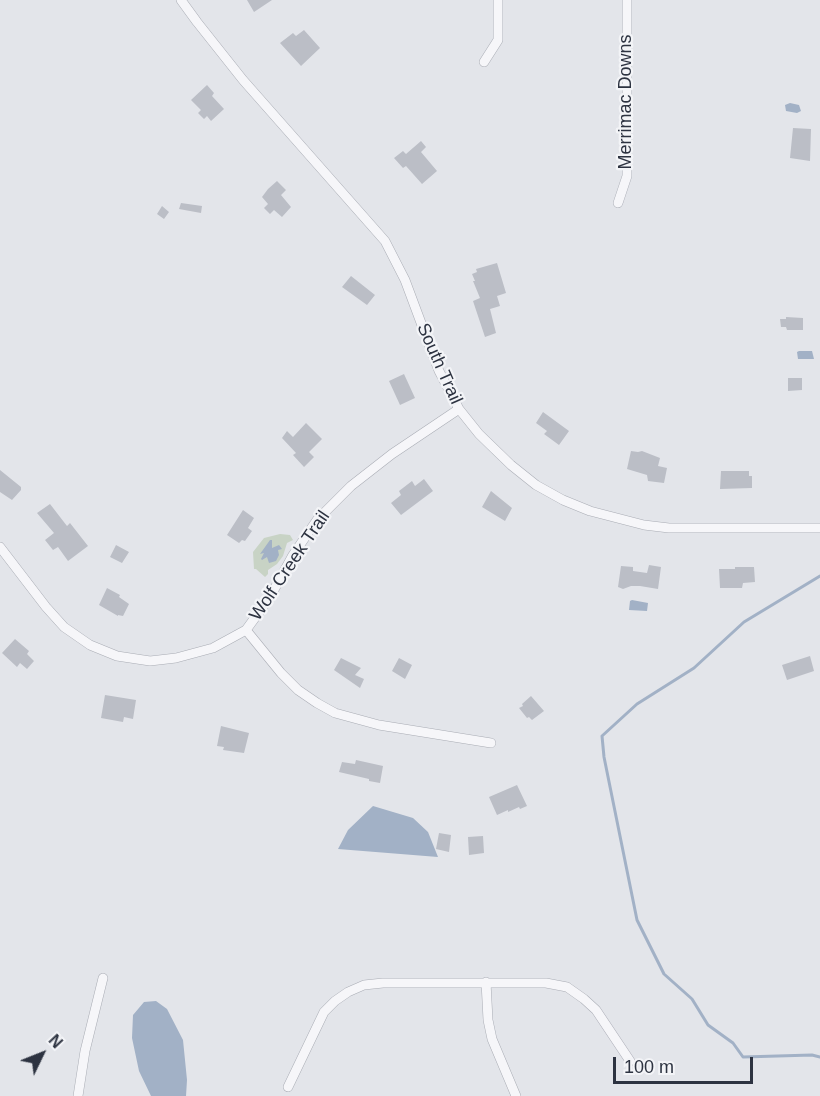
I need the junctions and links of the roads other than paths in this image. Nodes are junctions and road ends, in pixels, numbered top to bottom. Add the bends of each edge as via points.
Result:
1 (181, 0) edge
2 (498, 0) edge
3 (627, 0) edge
4 (484, 62) dead end
5 (618, 203) dead end
6 (459, 409) junction
7 (820, 528) edge
8 (0, 547) edge
9 (246, 630) junction
10 (491, 743) dead end
11 (103, 978) dead end
12 (486, 982) junction
13 (630, 1061) dead end
14 (288, 1087) dead end
15 (78, 1096) edge
16 (516, 1096) edge

1 - 6 street, South Trail via 243,80 385,241
2 - 4 street via 498,40
3 - 5 street, Merrimac Downs via 627,176
6 - 7 street, South Trail via 495,450 528,478 562,500 590,511 669,528
6 - 9 street, Wolf Creek Trail via 351,486 317,520
8 - 9 street, Wolf Creek Trail via 64,627 90,645 117,656 150,661 176,658 213,648
9 - 10 street via 298,690 335,713 379,725
11 - 15 street
12 - 13 street via 567,987 596,1010
12 - 14 street via 383,983 348,992 324,1012
12 - 16 street via 492,1039

